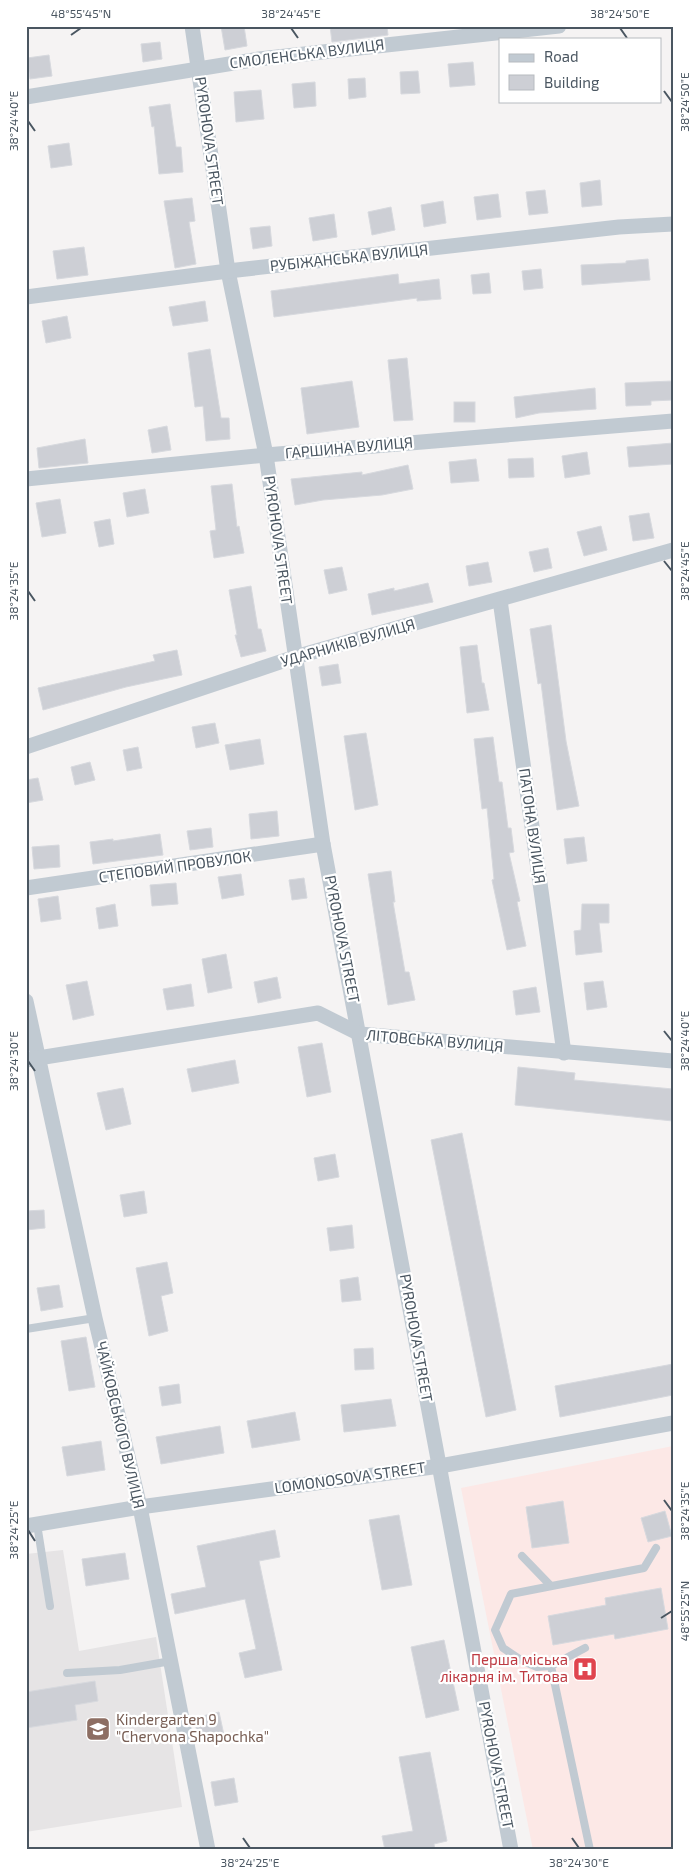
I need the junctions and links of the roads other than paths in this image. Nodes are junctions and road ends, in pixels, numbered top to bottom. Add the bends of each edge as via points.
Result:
1 (192, 26) edge
2 (559, 26) edge
3 (198, 68) junction
4 (26, 97) edge
5 (673, 224) edge
6 (228, 271) junction
7 (26, 297) edge
8 (673, 420) edge
9 (266, 454) junction
10 (26, 479) edge
11 (673, 550) edge
12 (500, 600) junction
13 (295, 658) junction
14 (26, 747) edge
15 (324, 844) junction
16 (26, 888) edge
17 (26, 1001) edge
18 (360, 1034) junction
19 (564, 1053) junction
20 (32, 1059) edge
21 (673, 1061) edge
22 (95, 1318) junction
23 (26, 1329) edge
24 (673, 1423) edge
25 (440, 1466) junction
26 (140, 1508) junction
27 (32, 1525) edge
28 (656, 1548) dead end
29 (522, 1556) dead end
30 (550, 1586) junction
31 (50, 1606) dead end
32 (585, 1648) dead end
33 (171, 1661) junction
34 (550, 1666) junction
35 (67, 1673) dead end
36 (208, 1850) edge
37 (511, 1850) edge
38 (590, 1850) edge

1 - 3 street, PYROHOVA STREET
2 - 3 street, СМОЛЕНСЬКА ВУЛИЦЯ
3 - 4 street, СМОЛЕНСЬКА ВУЛИЦЯ
3 - 6 street, PYROHOVA STREET
5 - 6 street, РУБІЖАНСЬКА ВУЛИЦЯ
6 - 7 street, РУБІЖАНСЬКА ВУЛИЦЯ
6 - 9 street, PYROHOVA STREET
8 - 9 street, ГАРШИНА ВУЛИЦЯ
9 - 10 street, ГАРШИНА ВУЛИЦЯ
9 - 13 street, PYROHOVA STREET
11 - 12 street, УДАРНИКІВ ВУЛИЦЯ
12 - 13 street, УДАРНИКІВ ВУЛИЦЯ
12 - 19 street, ПАТОНА ВУЛИЦЯ
13 - 14 street, УДАРНИКІВ ВУЛИЦЯ
13 - 15 street, PYROHOVA STREET
15 - 16 street, СТЕПОВИЙ ПРОВУЛОК
15 - 18 street, PYROHOVA STREET
17 - 20 street, ЧАЙКОВСЬКОГО ВУЛИЦЯ
18 - 19 street, ЛІТОВСЬКА ВУЛИЦЯ
18 - 20 street, ЛІТОВСЬКА ВУЛИЦЯ via 318,1013
18 - 25 street, PYROHOVA STREET
19 - 21 street, ЛІТОВСЬКА ВУЛИЦЯ
20 - 22 street, ЧАЙКОВСЬКОГО ВУЛИЦЯ
22 - 23 lane
22 - 26 street, ЧАЙКОВСЬКОГО ВУЛИЦЯ
24 - 25 street, LOMONOSOVA STREET
25 - 26 street, LOMONOSOVA STREET
25 - 37 street, PYROHOVA STREET
26 - 27 street, LOMONOSOVA STREET
26 - 33 street, ЧАЙКОВСЬКОГО ВУЛИЦЯ
27 - 31 lane
28 - 30 lane via 644,1568
29 - 30 lane
30 - 34 lane via 511,1594 495,1630 503,1648 521,1660 537,1667
32 - 34 lane
33 - 35 lane via 120,1670
33 - 36 street, ЧАЙКОВСЬКОГО ВУЛИЦЯ
34 - 38 lane

